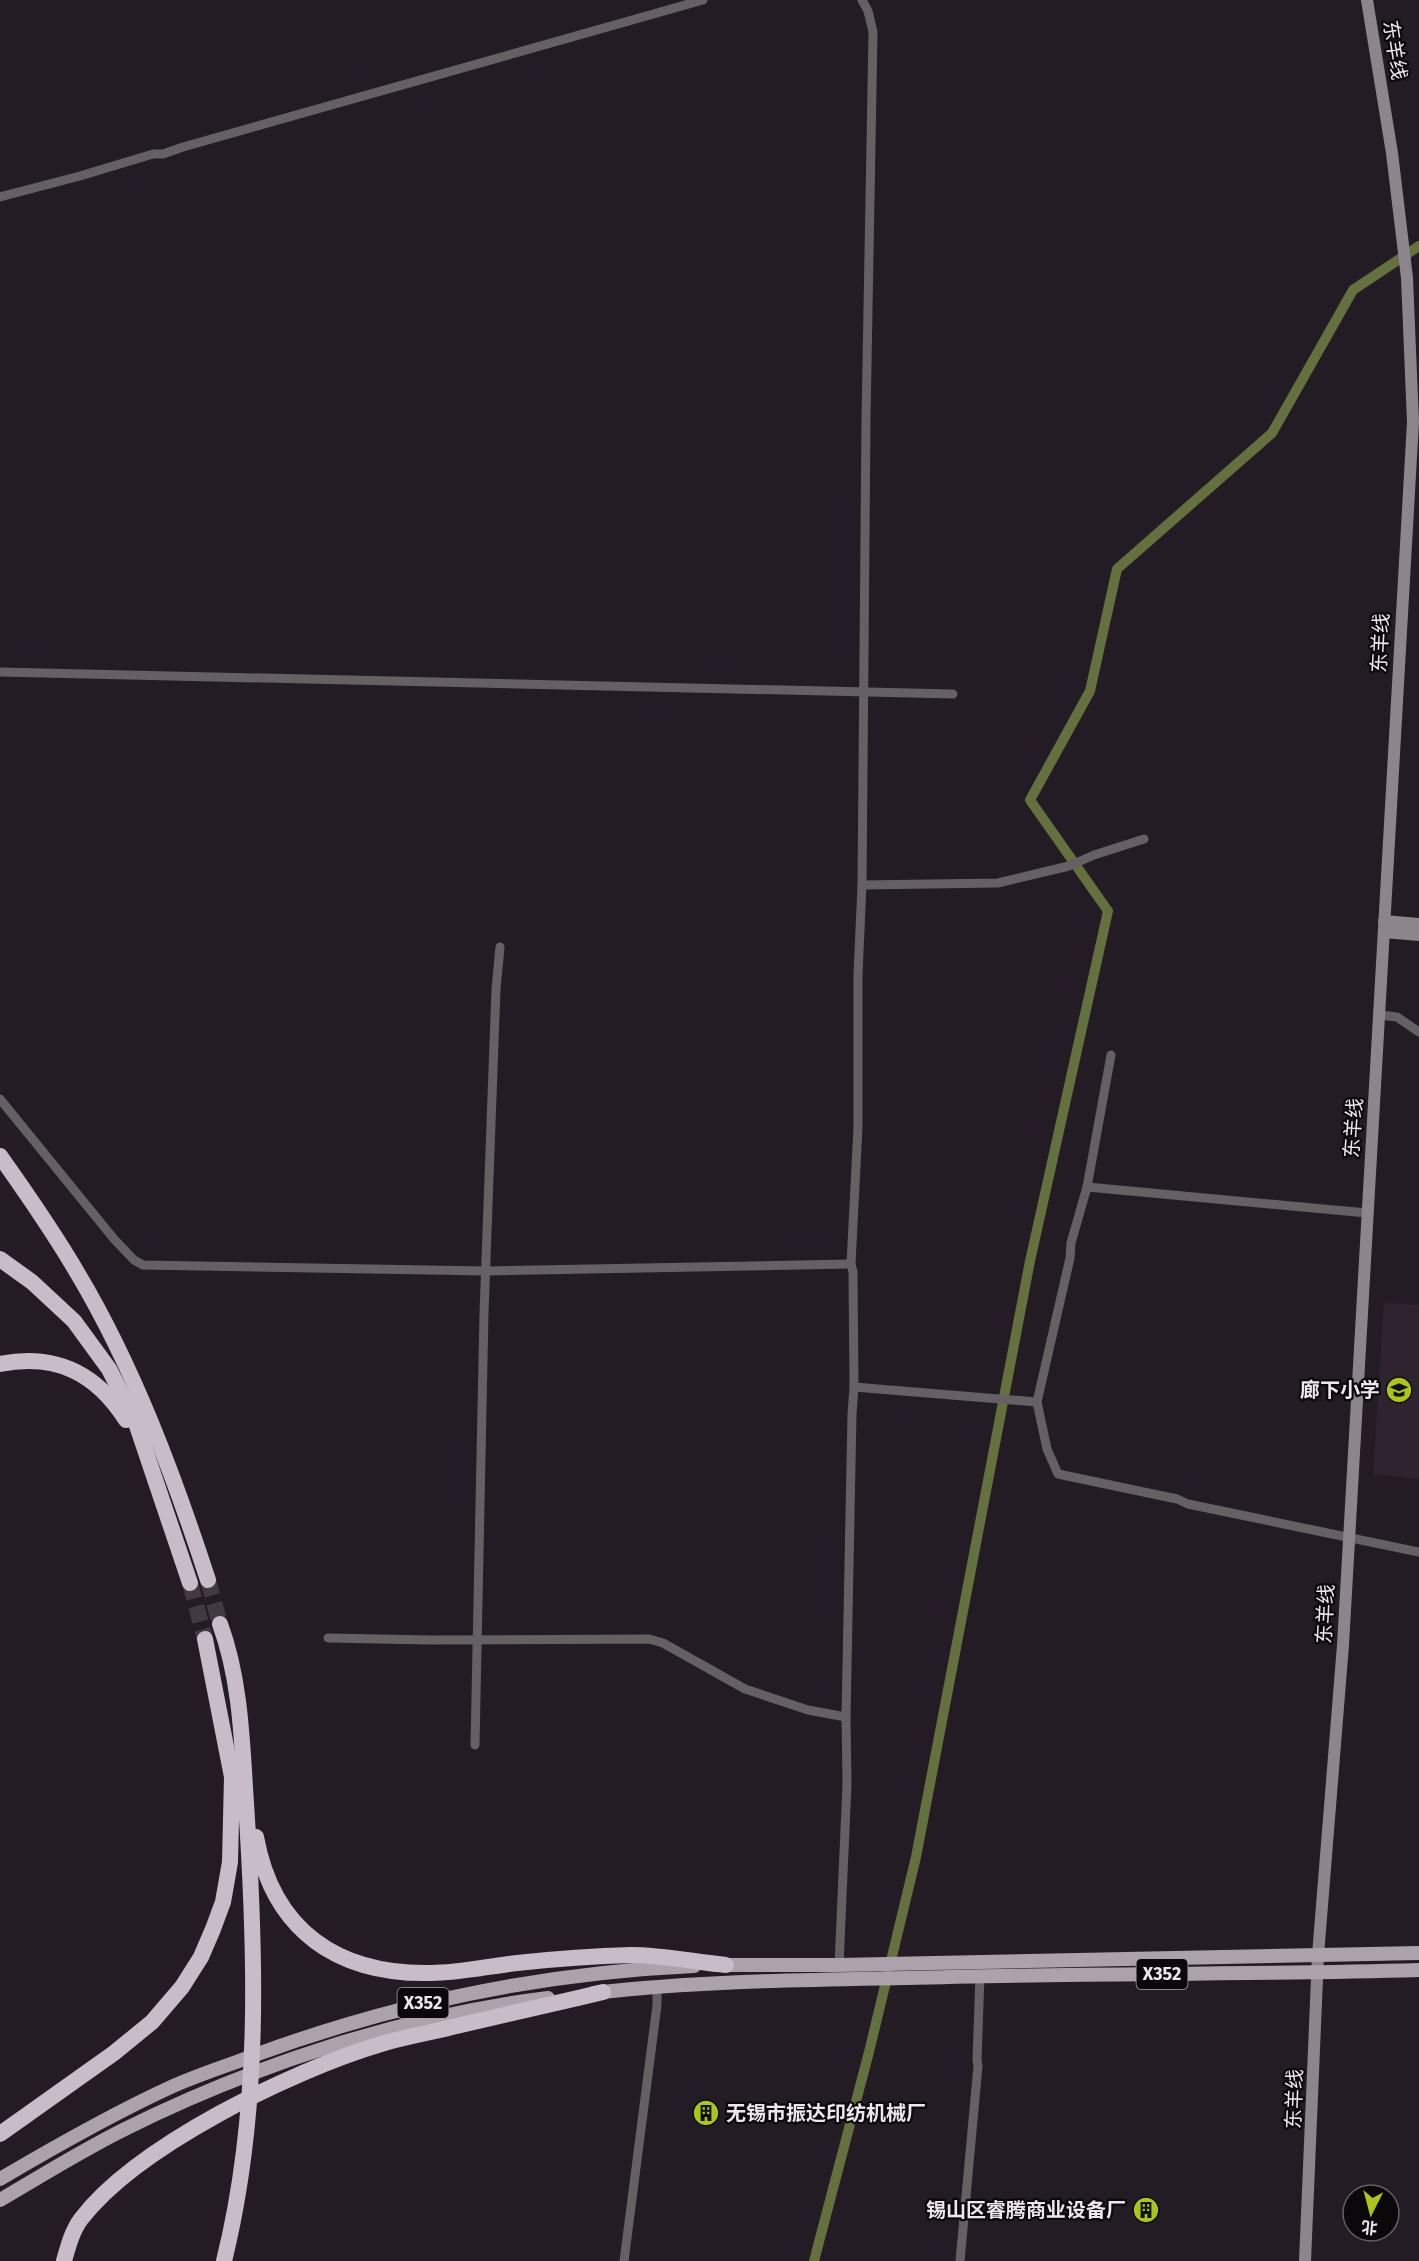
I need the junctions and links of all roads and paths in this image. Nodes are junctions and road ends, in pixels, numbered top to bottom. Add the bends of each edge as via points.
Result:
1 (703, 0) edge
2 (862, 0) edge
3 (1367, 0) edge
4 (0, 197) edge
5 (0, 672) edge
6 (863, 692) junction
7 (953, 694) dead end
8 (1144, 839) dead end
9 (862, 885) junction
10 (1419, 924) edge
11 (1384, 926) junction
12 (1419, 934) edge
13 (500, 947) dead end
14 (1379, 1015) junction
15 (1419, 1032) edge
16 (1111, 1055) dead end
17 (0, 1099) edge
18 (0, 1156) edge
19 (1087, 1187) junction
20 (1367, 1213) junction
21 (0, 1248) edge
22 (0, 1259) edge
23 (851, 1264) junction
24 (487, 1271) junction
25 (0, 1364) edge
26 (855, 1387) junction
27 (1037, 1402) junction
28 (153, 1451) junction
29 (1349, 1538) junction
30 (1419, 1552) edge
31 (208, 1580) tunnel mouth
32 (190, 1583) tunnel mouth
33 (220, 1624) tunnel mouth
34 (328, 1638) dead end
35 (205, 1639) tunnel mouth
36 (478, 1640) junction
37 (846, 1717) junction
38 (475, 1745) dead end
39 (238, 1774) junction
40 (1419, 1953) edge
41 (1318, 1955) junction
42 (726, 1965) junction
43 (838, 1965) junction
44 (1419, 1970) edge
45 (1318, 1973) junction
46 (980, 1975) junction
47 (657, 1987) junction
48 (603, 1992) junction
49 (0, 2134) edge
50 (0, 2179) edge
51 (0, 2200) edge
52 (230, 2213) junction
53 (64, 2261) edge
54 (216, 2261) edge
55 (224, 2261) edge
56 (624, 2261) edge
57 (960, 2261) edge
58 (1305, 2261) edge

1 - 4 street
2 - 6 street via 873,32
3 - 11 main road, 东羊线 via 1407,278 1413,422
5 - 6 street
6 - 7 street
6 - 9 street
8 - 9 street via 1069,867 998,883
9 - 23 street via 858,1127
10 - 11 main road
11 - 12 main road
11 - 14 main road, 东羊线
13 - 24 street
14 - 15 street via 1397,1017
14 - 20 main road, 东羊线
16 - 19 street
17 - 24 street via 114,1239 143,1265
18 - 28 highway via 79,1274 131,1378
19 - 20 street
19 - 27 street
20 - 29 main road, 东羊线
21 - 28 highway via 75,1310 111,1358
22 - 28 highway via 74,1321 123,1395
23 - 24 street
23 - 26 street
24 - 36 street
25 - 28 highway via 36,1360 76,1371 91,1380 120,1410
26 - 27 street
26 - 37 street
27 - 29 street via 1047,1449 1058,1474
28 - 31 highway via 184,1506
28 - 32 highway
29 - 30 street
29 - 41 main road, 东羊线
33 - 39 highway via 238,1690
34 - 36 street
35 - 39 highway
36 - 37 street via 649,1639 745,1689 808,1710
36 - 38 street
37 - 43 street via 847,1784
39 - 42 highway via 267,1878 280,1904 322,1947 346,1959 374,1969 433,1973 633,1955
39 - 49 highway via 223,1902 201,1957 182,1987 152,2022 114,2053
39 - 52 highway via 254,2018 246,2126
40 - 41 main road, X352
41 - 43 main road, X352
41 - 45 main road, 东羊线
42 - 43 main road, X352
42 - 50 main road, X352 via 568,1976 360,2019 297,2038 173,2086
44 - 45 main road, X352
45 - 46 main road, X352
45 - 58 main road, 东羊线
46 - 47 main road, X352
46 - 57 street via 978,2066
47 - 48 main road, X352
47 - 56 street
48 - 51 main road, X352 via 445,2016 303,2055 123,2130
48 - 53 highway via 381,2044 295,2076 168,2144 126,2176 97,2200 80,2221
52 - 54 highway
52 - 55 highway

